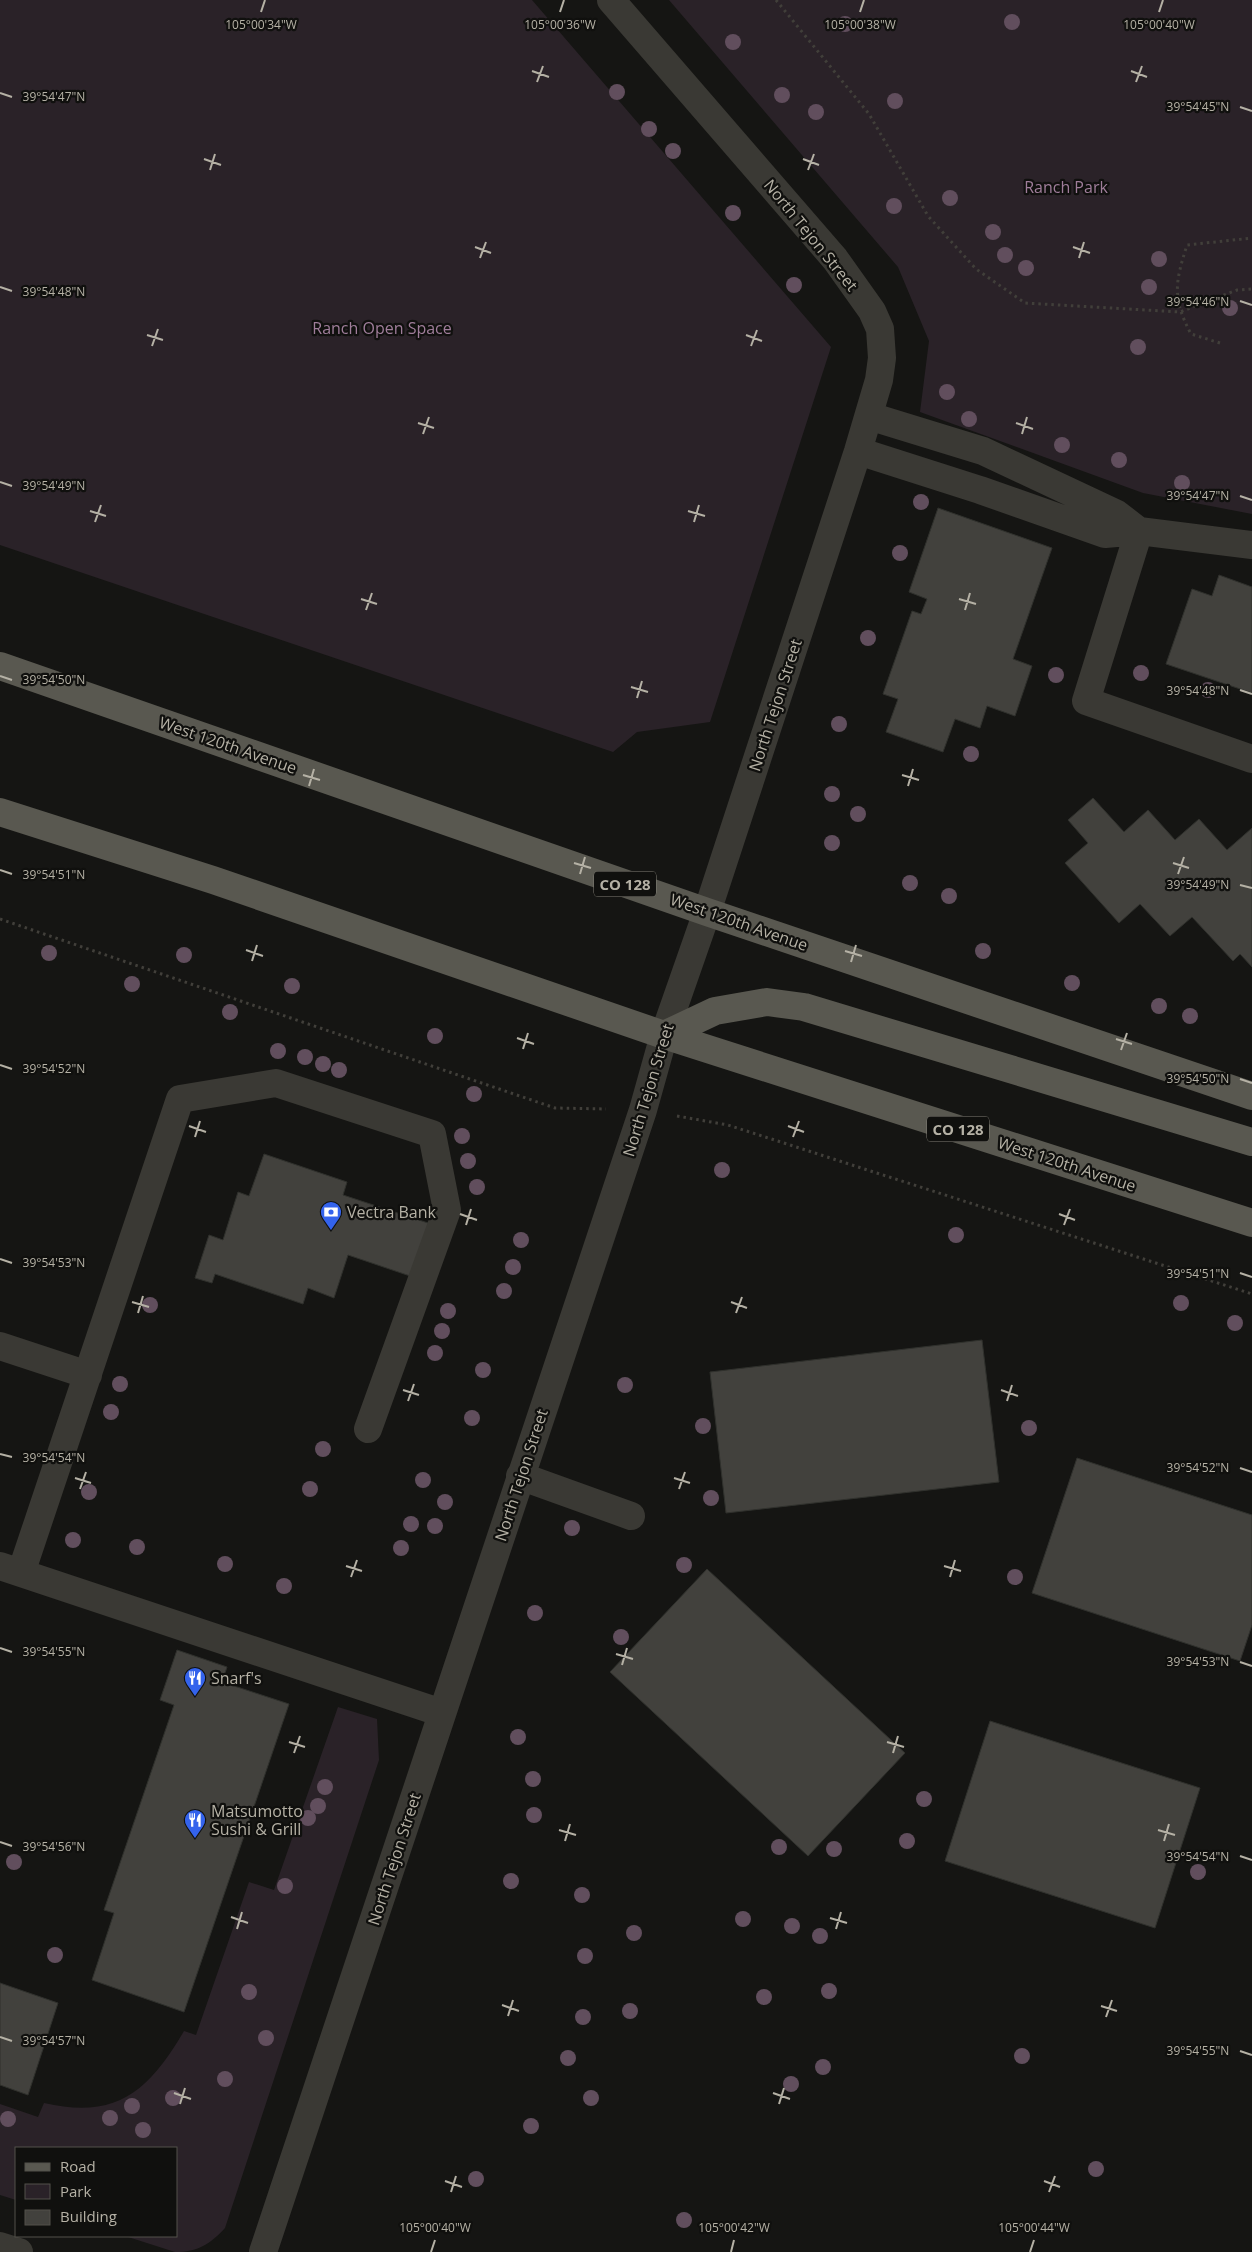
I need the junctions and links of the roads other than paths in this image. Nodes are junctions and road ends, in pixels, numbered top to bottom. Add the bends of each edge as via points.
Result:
1 (611, 0) edge
2 (870, 416) junction
3 (858, 451) junction
4 (1139, 531) junction
5 (1252, 545) edge
6 (0, 666) edge
7 (1252, 759) edge
8 (0, 812) edge
9 (707, 912) junction
10 (664, 1035) junction
11 (1252, 1096) edge
12 (1252, 1142) edge
13 (1252, 1223) edge
14 (0, 1346) edge
15 (88, 1375) junction
16 (368, 1429) dead end
17 (520, 1476) junction
18 (631, 1516) dead end
19 (11, 1570) edge
20 (442, 1713) junction
21 (0, 2246) edge
22 (19, 2252) edge
23 (263, 2252) edge

1 - 2 street, North Tejon Street via 835,259 872,312 880,329 882,358
2 - 3 street, North Tejon Street
2 - 4 street via 983,451 1117,514
3 - 4 street via 1105,534
3 - 9 street, North Tejon Street
4 - 5 street
4 - 7 street via 1086,701
6 - 9 main road, West 120th Avenue / CO 128
8 - 10 main road, West 120th Avenue / CO 128 via 213,880
9 - 10 street, North Tejon Street
9 - 11 main road, West 120th Avenue / CO 128
10 - 12 main road via 715,1011 767,1002 804,1007
10 - 13 main road, West 120th Avenue / CO 128
10 - 17 street, North Tejon Street via 643,1110
14 - 15 street
15 - 16 street via 180,1099 276,1083 432,1134 447,1210
15 - 19 street
17 - 18 street
17 - 20 street, North Tejon Street
19 - 20 street
20 - 23 street, North Tejon Street
21 - 22 street

